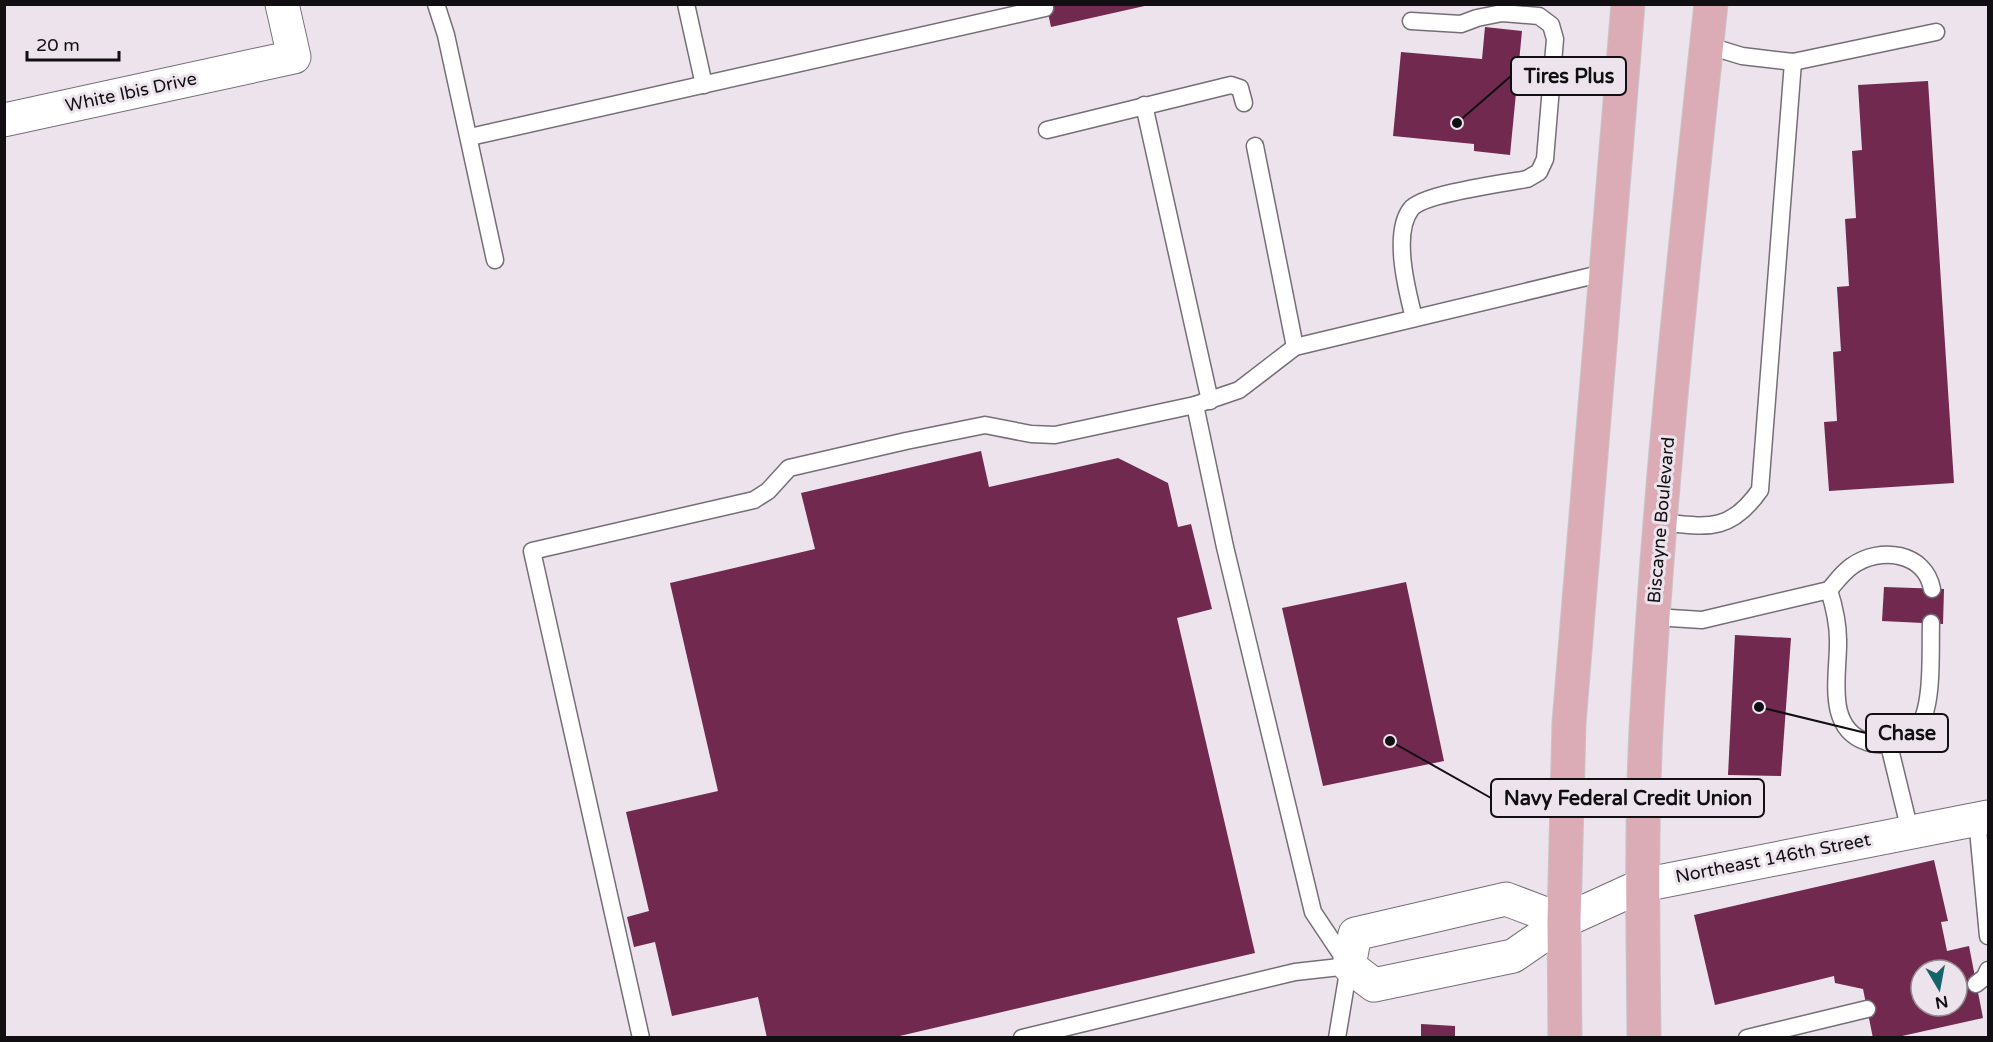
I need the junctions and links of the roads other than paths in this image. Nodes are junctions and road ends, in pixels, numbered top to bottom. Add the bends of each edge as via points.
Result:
1 (282, 4) edge
2 (436, 4) edge
3 (686, 4) edge
4 (1628, 4) edge
5 (1711, 4) edge
6 (1045, 8) dead end
7 (1411, 21) dead end
8 (1936, 32) dead end
9 (1706, 45) junction
10 (1793, 62) junction
11 (704, 85) junction
12 (1244, 102) dead end
13 (1144, 105) junction
14 (4, 120) edge
15 (1047, 130) dead end
16 (470, 137) junction
17 (1255, 146) dead end
18 (495, 260) dead end
19 (1608, 272) junction
20 (1413, 318) junction
21 (1295, 347) junction
22 (1202, 403) junction
23 (1660, 522) junction
24 (1932, 589) dead end
25 (1828, 590) junction
26 (1654, 617) junction
27 (1931, 623) dead end
28 (1890, 745) junction
29 (1983, 818) edge
30 (1910, 831) junction
31 (1643, 885) junction
32 (1564, 921) junction
33 (1989, 936) edge
34 (1349, 966) junction
35 (1989, 970) edge
36 (1976, 984) dead end
37 (1867, 1009) dead end
38 (641, 1038) edge
39 (1022, 1038) edge
40 (1337, 1038) edge
41 (1565, 1038) edge
42 (1644, 1038) edge
43 (1747, 1038) edge

1 - 14 street, White Ibis Drive via 294,57
2 - 16 lane
3 - 11 lane
4 - 19 main road
5 - 9 main road, Biscayne Boulevard
6 - 11 lane
7 - 20 lane via 1461,24 1502,13 1539,16 1551,25 1555,39 1545,159 1539,172 1527,179 1428,198 1411,208 1404,227 1402,253
8 - 10 lane
9 - 10 lane via 1742,56
9 - 23 main road, Biscayne Boulevard
10 - 23 lane via 1760,490 1751,503 1725,524 1709,527
11 - 16 lane
12 - 13 lane via 1240,88 1231,85
13 - 15 lane
13 - 22 lane
16 - 18 lane
17 - 21 lane
19 - 20 lane
19 - 32 main road via 1569,723
20 - 21 lane
21 - 22 lane via 1239,390
22 - 34 lane via 1225,547 1313,912
22 - 38 lane via 1055,435 985,425 906,441 789,468 754,500 532,551
23 - 26 main road, Biscayne Boulevard
24 - 25 lane via 1927,571 1917,561 1886,555 1865,558
25 - 26 lane via 1702,620
25 - 28 lane via 1838,638 1836,705 1853,734 1867,742
26 - 31 main road, Biscayne Boulevard via 1646,733
27 - 28 lane via 1926,713 1909,736
28 - 30 lane
29 - 30 street, Northeast 146th Street
29 - 33 lane
30 - 31 street, Northeast 146th Street
31 - 32 street, Northeast 146th Street
31 - 42 main road, Biscayne Boulevard
32 - 34 street, Northeast 146th Street via 1513,956 1490,961 1374,985
32 - 34 street via 1506,899 1355,934
32 - 41 main road
34 - 39 lane via 1295,972
34 - 40 lane
35 - 36 lane
37 - 43 lane

